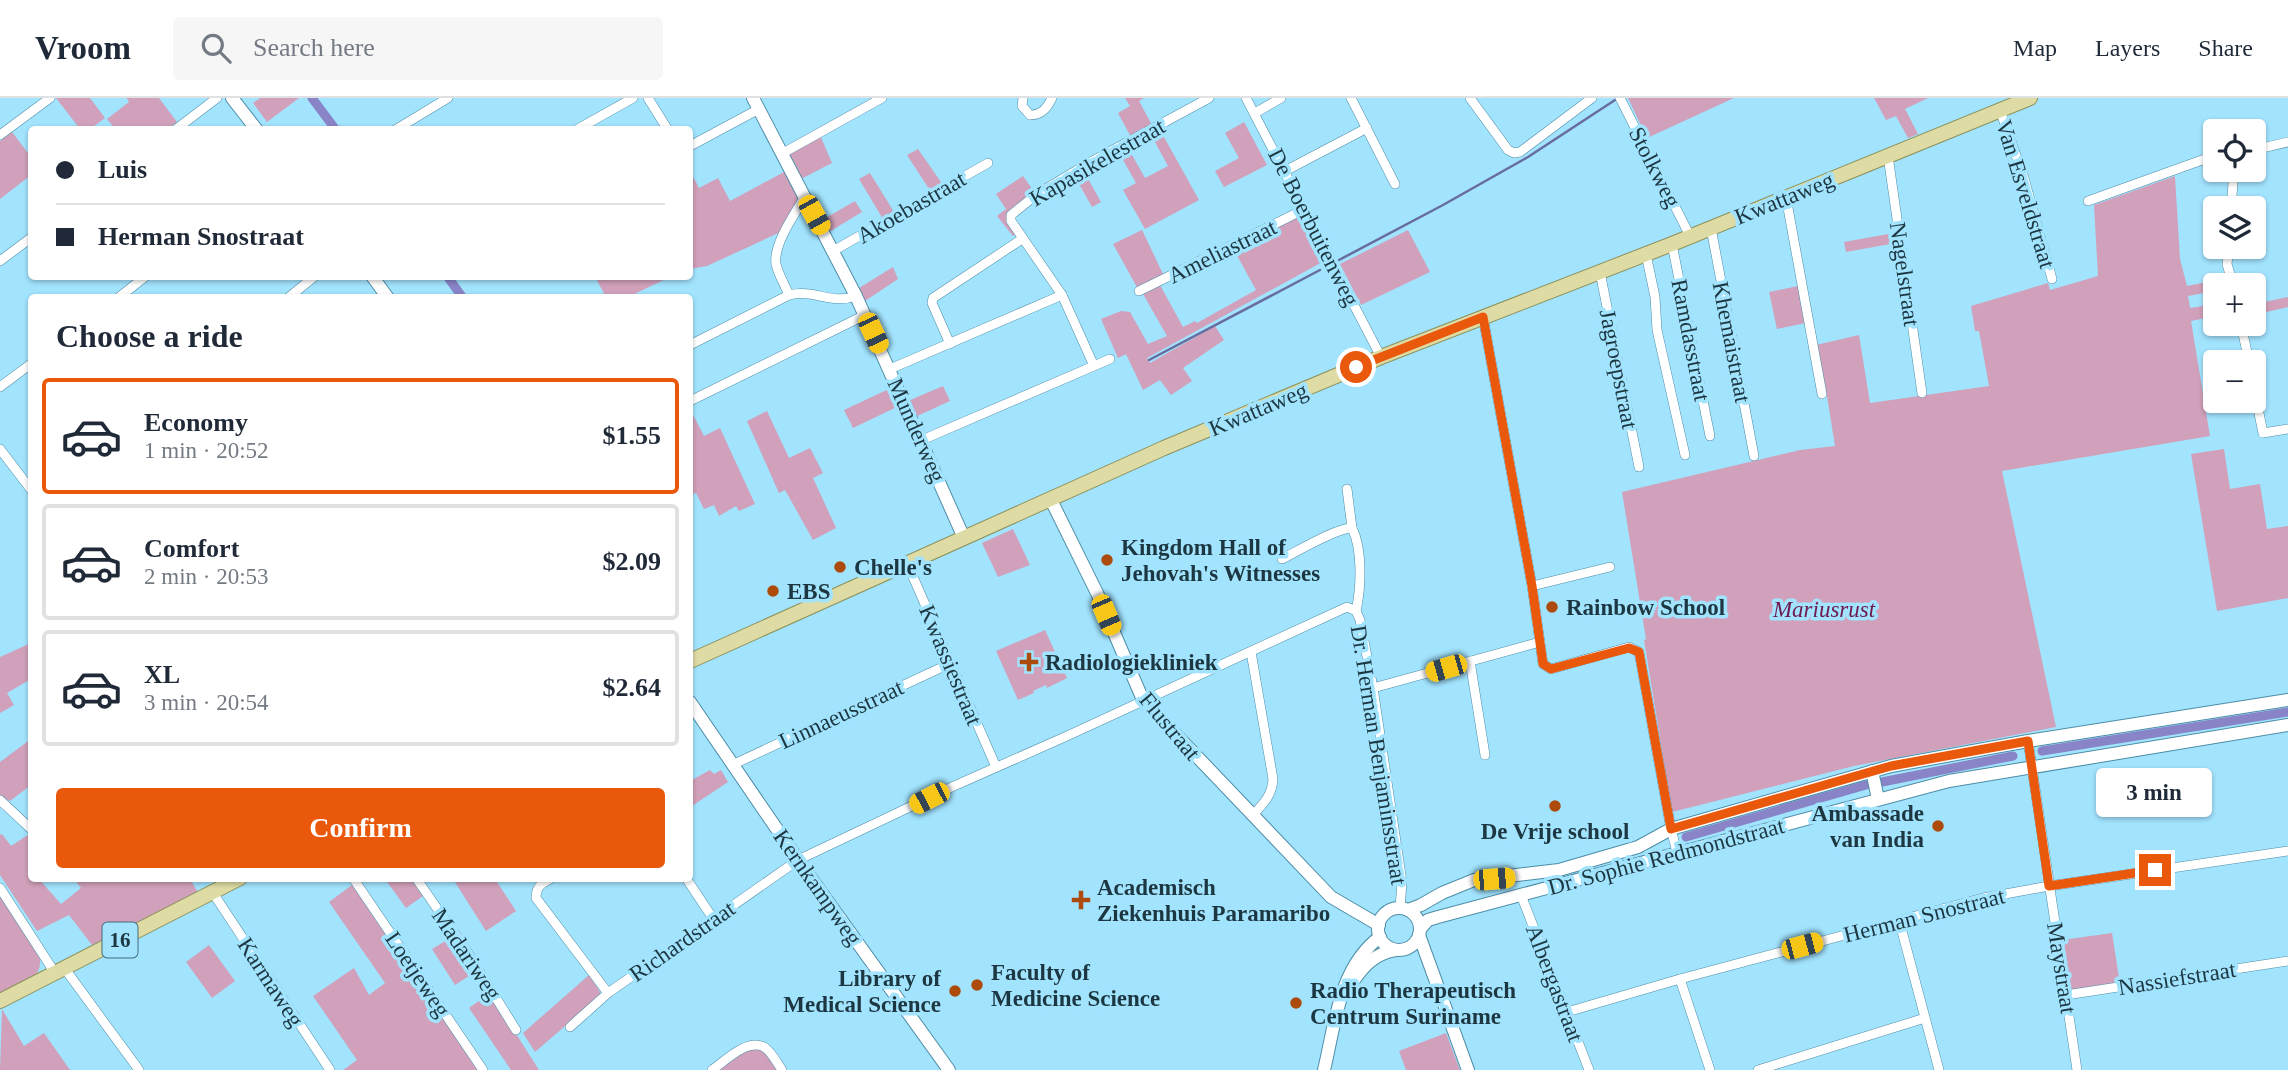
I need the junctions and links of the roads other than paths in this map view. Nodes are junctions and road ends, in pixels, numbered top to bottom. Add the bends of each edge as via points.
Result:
1 (50, 98) edge
2 (217, 98) edge
3 (232, 98) edge
4 (448, 98) edge
5 (633, 98) edge
6 (648, 98) edge
7 (882, 98) edge
8 (1023, 98) edge
9 (1052, 98) edge
10 (1209, 98) edge
11 (1246, 98) edge
12 (1281, 98) edge
13 (1352, 98) edge
14 (1470, 98) edge
15 (1592, 98) edge
16 (1620, 98) edge
17 (2030, 98) edge
18 (756, 104) edge
19 (2000, 110) junction
20 (1255, 113) junction
21 (180, 126) edge
22 (254, 126) edge
23 (402, 126) edge
24 (583, 126) edge
25 (666, 126) edge
26 (1367, 128) junction
27 (0, 135) edge
28 (2288, 142) edge
29 (693, 144) edge
30 (2266, 147) edge
31 (783, 153) junction
32 (1888, 156) junction
33 (2203, 160) edge
34 (988, 163) dead end
35 (1285, 171) junction
36 (1395, 184) dead end
37 (1786, 197) junction
38 (804, 198) junction
39 (2088, 201) dead end
40 (1305, 209) junction
41 (1711, 228) junction
42 (1690, 236) junction
43 (1022, 239) junction
44 (28, 240) edge
45 (1672, 244) junction
46 (834, 251) junction
47 (1646, 254) junction
48 (0, 261) edge
49 (1600, 272) junction
50 (2052, 279) dead end
51 (141, 280) edge
52 (310, 280) edge
53 (1139, 291) dead end
54 (123, 294) edge
55 (293, 294) edge
56 (789, 295) junction
57 (1062, 295) junction
58 (856, 296) junction
59 (865, 315) junction
60 (1483, 317) junction
61 (693, 343) edge
62 (950, 344) junction
63 (1381, 356) junction
64 (1110, 359) dead end
65 (28, 366) edge
66 (1094, 366) junction
67 (890, 369) junction
68 (0, 387) edge
69 (1922, 393) dead end
70 (1822, 394) dead end
71 (693, 400) edge
72 (2259, 413) edge
73 (2288, 429) edge
74 (1710, 436) dead end
75 (922, 440) junction
76 (0, 449) edge
77 (1685, 456) dead end
78 (1754, 456) dead end
79 (1639, 467) dead end
80 (28, 486) edge
81 (1347, 489) dead end
82 (1051, 500) junction
83 (1352, 528) junction
84 (964, 538) junction
85 (1282, 559) dead end
86 (907, 563) junction
87 (1610, 567) dead end
88 (1532, 586) junction
89 (1347, 607) joint
90 (1356, 611) junction
91 (1540, 642) junction
92 (1251, 652) junction
93 (693, 660) edge
94 (1470, 661) junction
95 (949, 664) junction
96 (1373, 688) junction
97 (1143, 700) junction
98 (2288, 700) edge
99 (693, 706) edge
100 (2288, 725) edge
101 (2028, 741) junction
102 (1485, 755) dead end
103 (732, 765) junction
104 (996, 767) junction
105 (2032, 767) junction
106 (1872, 771) junction
107 (1878, 799) junction
108 (0, 800) edge
109 (1252, 816) junction
110 (28, 826) edge
111 (1671, 829) junction
112 (2288, 850) edge
113 (1677, 852) junction
114 (798, 860) junction
115 (233, 882) edge
116 (356, 882) edge
117 (419, 882) edge
118 (544, 882) edge
119 (689, 882) edge
120 (2049, 886) junction
121 (0, 888) edge
122 (213, 893) junction
123 (1521, 895) junction
124 (1350, 909) junction
125 (1404, 909) junction
126 (1387, 912) junction
127 (713, 920) junction
128 (1899, 920) junction
129 (1379, 931) junction
130 (1420, 932) junction
131 (1401, 949) junction
132 (2288, 961) edge
133 (60, 971) junction
134 (1431, 971) junction
135 (1681, 979) junction
136 (608, 993) junction
137 (2066, 995) junction
138 (0, 1001) edge
139 (1341, 1001) junction
140 (1567, 1012) junction
141 (1925, 1018) junction
142 (570, 1027) dead end
143 (516, 1030) dead end
144 (945, 1069) edge
145 (139, 1070) edge
146 (330, 1070) edge
147 (483, 1070) edge
148 (712, 1070) edge
149 (782, 1070) edge
150 (1324, 1070) edge
151 (1468, 1070) edge
152 (1589, 1070) edge
153 (1710, 1070) edge
154 (1758, 1070) edge
155 (1939, 1070) edge
156 (2077, 1070) edge

1 - 27 street
2 - 21 street
3 - 22 street
4 - 23 street
5 - 24 street
6 - 25 street
7 - 31 street
8 - 9 street via 1022,106 1030,115 1042,113
10 - 43 street, Kapasikelestraat via 1089,163 1015,210 1011,221
11 - 20 street, De Boerbuitenweg
12 - 20 street
13 - 26 street
14 - 15 street via 1514,153
16 - 42 street, Stolkweg
17 - 19 main road, Kwattaweg
18 - 29 street
18 - 31 street, Munderweg
19 - 32 main road, Kwattaweg
19 - 50 street, Van Esveldstraat
20 - 35 street, De Boerbuitenweg
26 - 35 street
26 - 36 street
28 - 30 street
31 - 38 street, Munderweg
32 - 37 main road, Kwattaweg
32 - 69 street, Nagelstraat
33 - 39 street
34 - 46 street, Akoebastraat
35 - 40 street, De Boerbuitenweg
37 - 41 main road, Kwattaweg
37 - 70 street
38 - 46 street, Munderweg
38 - 56 street via 777,251 776,266
40 - 53 street, Ameliastraat
40 - 63 street, De Boerbuitenweg
41 - 42 main road, Kwattaweg
41 - 78 street, Khemaistraat
42 - 45 main road, Kwattaweg
43 - 57 street
43 - 62 street via 933,298
44 - 48 street
45 - 47 main road, Kwattaweg
45 - 74 street, Ramdasstraat
46 - 58 street, Munderweg
47 - 49 main road, Kwattaweg
47 - 77 street via 1657,330
49 - 60 main road, Kwattaweg
49 - 79 street, Jagroepstraat
51 - 54 street
52 - 55 street
56 - 58 street via 804,292 840,300
56 - 61 street
57 - 62 street
57 - 66 street
58 - 59 street, Munderweg
59 - 67 street, Munderweg
59 - 71 street
60 - 63 main road, Kwattaweg
60 - 88 street
62 - 67 street
63 - 82 main road, Kwattaweg
64 - 66 street
65 - 68 street
66 - 75 street
67 - 75 street, Munderweg
72 - 73 street via 2263,433
75 - 84 street, Munderweg
76 - 80 street
81 - 83 street
82 - 84 main road, Kwattaweg
82 - 97 street, Flustraat
83 - 85 street
83 - 90 street via 1360,580
84 - 86 main road, Kwattaweg
86 - 93 main road, Kwattaweg
86 - 95 street, Kwassiestraat
87 - 88 street
88 - 91 street
89 - 90 street, Dr. Herman Benjaminsstraat
89 - 92 street, Richardstraat
90 - 96 street, Dr. Herman Benjaminsstraat
91 - 94 street
91 - 111 street via 1543,664 1551,669 1629,648 1639,652
92 - 97 street, Richardstraat
92 - 109 street via 1273,779 1273,790
94 - 96 street
94 - 102 street
95 - 103 street, Linnaeusstraat
95 - 104 street, Kwassiestraat
96 - 125 street, Dr. Herman Benjaminsstraat
97 - 104 street, Richardstraat
97 - 109 street, Flustraat
98 - 101 street, Dr. Sophie Redmondstraat
99 - 103 street, Kernkampweg
100 - 105 street, Dr. Sophie Redmondstraat
101 - 105 street, Maystraat
101 - 106 street, Dr. Sophie Redmondstraat
103 - 114 street, Kernkampweg
104 - 114 street, Richardstraat
105 - 107 street, Dr. Sophie Redmondstraat
105 - 120 street, Maystraat
106 - 107 street
106 - 111 street, Dr. Sophie Redmondstraat
107 - 113 street, Dr. Sophie Redmondstraat
108 - 110 street
109 - 124 street, Flustraat via 1331,897
111 - 113 street
111 - 125 street, Dr. Sophie Redmondstraat via 1638,847 1559,870 1474,880
112 - 120 street, Herman Snostraat
113 - 123 street, Dr. Sophie Redmondstraat
114 - 127 street, Richardstraat
114 - 144 street, Kernkampweg
115 - 122 main road, 16
116 - 147 street, Loetjeweg
117 - 143 street, Madariweg
118 - 136 street via 536,898
119 - 127 street
120 - 128 street, Herman Snostraat
120 - 137 street, Maystraat
121 - 133 street
122 - 133 main road, 16
122 - 146 street, Karmaweg
123 - 130 street, Dr. Sophie Redmondstraat via 1432,919
123 - 140 street, Albergastraat
124 - 126 street
124 - 129 street, Flustraat
125 - 126 street
125 - 130 street via 1416,916
126 - 129 street
127 - 136 street, Richardstraat
128 - 135 street, Herman Snostraat
128 - 141 street
129 - 131 street via 1387,947
129 - 139 street via 1355,963
130 - 131 street via 1414,943
130 - 134 street
131 - 134 street via 1420,956
131 - 139 street via 1370,961
132 - 137 street, Nassiefstraat
133 - 138 main road, 16
133 - 145 street
134 - 151 street
135 - 140 street, Herman Snostraat
135 - 153 street
136 - 142 street, Richardstraat
137 - 156 street, Maystraat
139 - 150 street
140 - 152 street, Albergastraat
141 - 154 street
141 - 155 street
148 - 149 street via 747,1046 757,1045 766,1048

